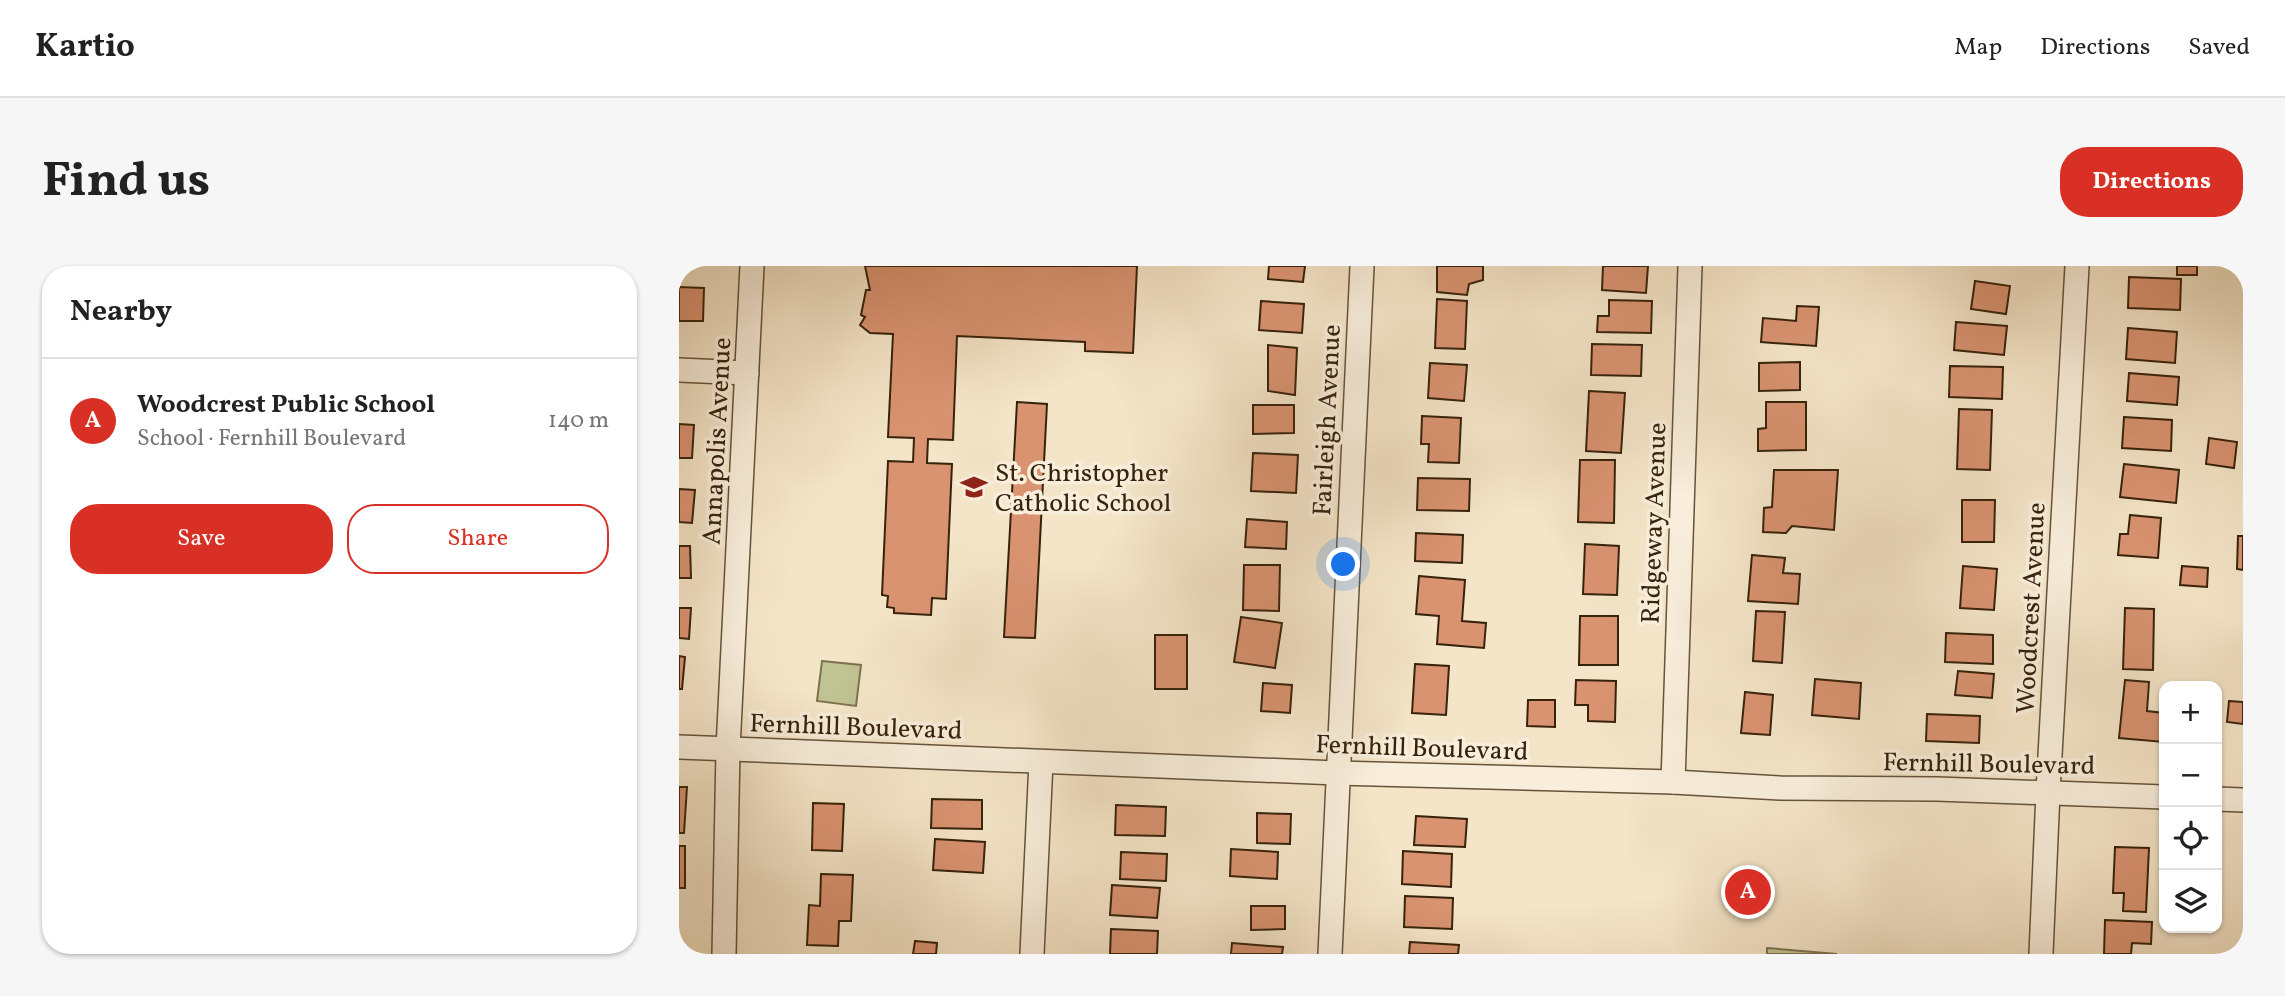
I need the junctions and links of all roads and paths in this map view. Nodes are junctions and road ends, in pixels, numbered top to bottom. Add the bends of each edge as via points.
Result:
1 (752, 266) edge
2 (1362, 266) edge
3 (1689, 266) edge
4 (2077, 266) edge
5 (679, 370) edge
6 (747, 373) junction
7 (679, 747) edge
8 (729, 749) junction
9 (1041, 762) junction
10 (1337, 773) junction
11 (1673, 782) junction
12 (2048, 792) junction
13 (2159, 797) edge
14 (2222, 799) edge
15 (2243, 800) edge
16 (724, 954) edge
17 (1032, 954) edge
18 (1330, 954) edge
19 (2041, 954) edge

1 - 6 street, Annapolis Avenue
2 - 10 street, Fairleigh Avenue
3 - 11 street, Ridgeway Avenue
4 - 12 street, Woodcrest Avenue
5 - 6 street
6 - 8 street, Annapolis Avenue
7 - 8 street, Fernhill Boulevard
8 - 9 street, Fernhill Boulevard
8 - 16 street, Annapolis Avenue
9 - 10 street, Fernhill Boulevard
9 - 17 street
10 - 11 street, Fernhill Boulevard
10 - 18 street, Fairleigh Avenue
11 - 12 street, Fernhill Boulevard
12 - 13 street, Fernhill Boulevard
12 - 19 street, Woodcrest Avenue
14 - 15 street

